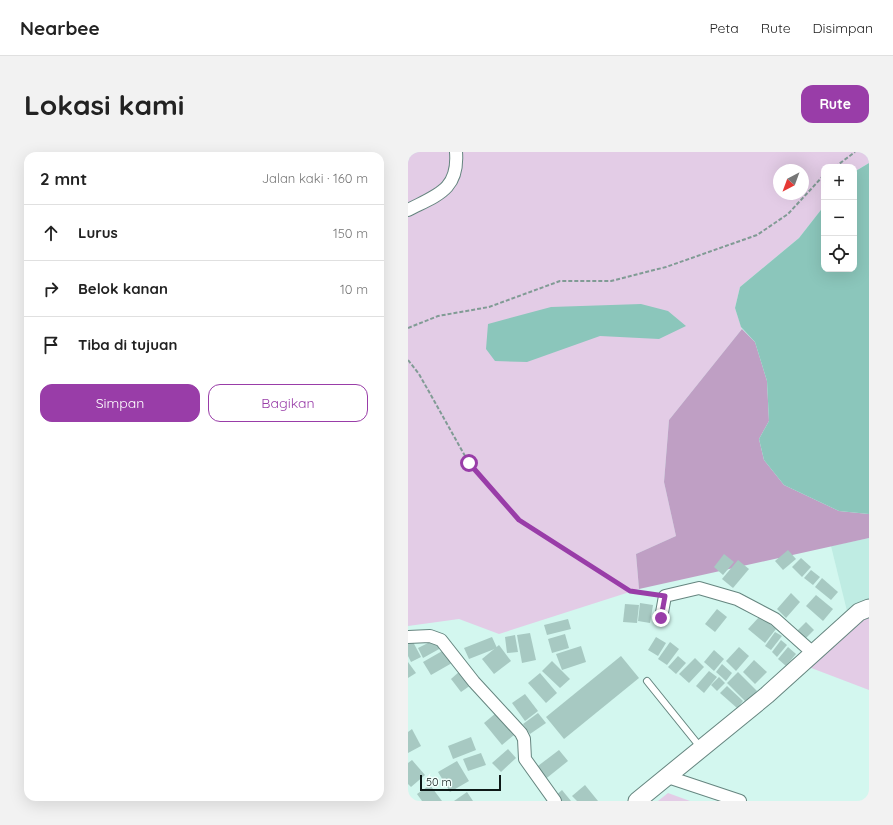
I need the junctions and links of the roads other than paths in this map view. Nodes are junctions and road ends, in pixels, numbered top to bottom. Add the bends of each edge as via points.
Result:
1 (456, 152) edge
2 (408, 210) edge
3 (869, 608) edge
4 (661, 618) dead end
5 (408, 637) edge
6 (812, 653) junction
7 (647, 681) dead end
8 (702, 750) junction
9 (668, 778) junction
10 (556, 801) edge
11 (637, 801) edge
12 (740, 801) edge

1 - 2 street via 457,167 453,180 438,195
3 - 6 main road via 859,612
4 - 6 street via 665,596 699,588 738,599 775,619
5 - 10 street via 430,636 441,640 474,682 521,734 524,739 525,759
6 - 8 main road
7 - 8 lane
8 - 9 main road
9 - 11 main road
9 - 12 street

